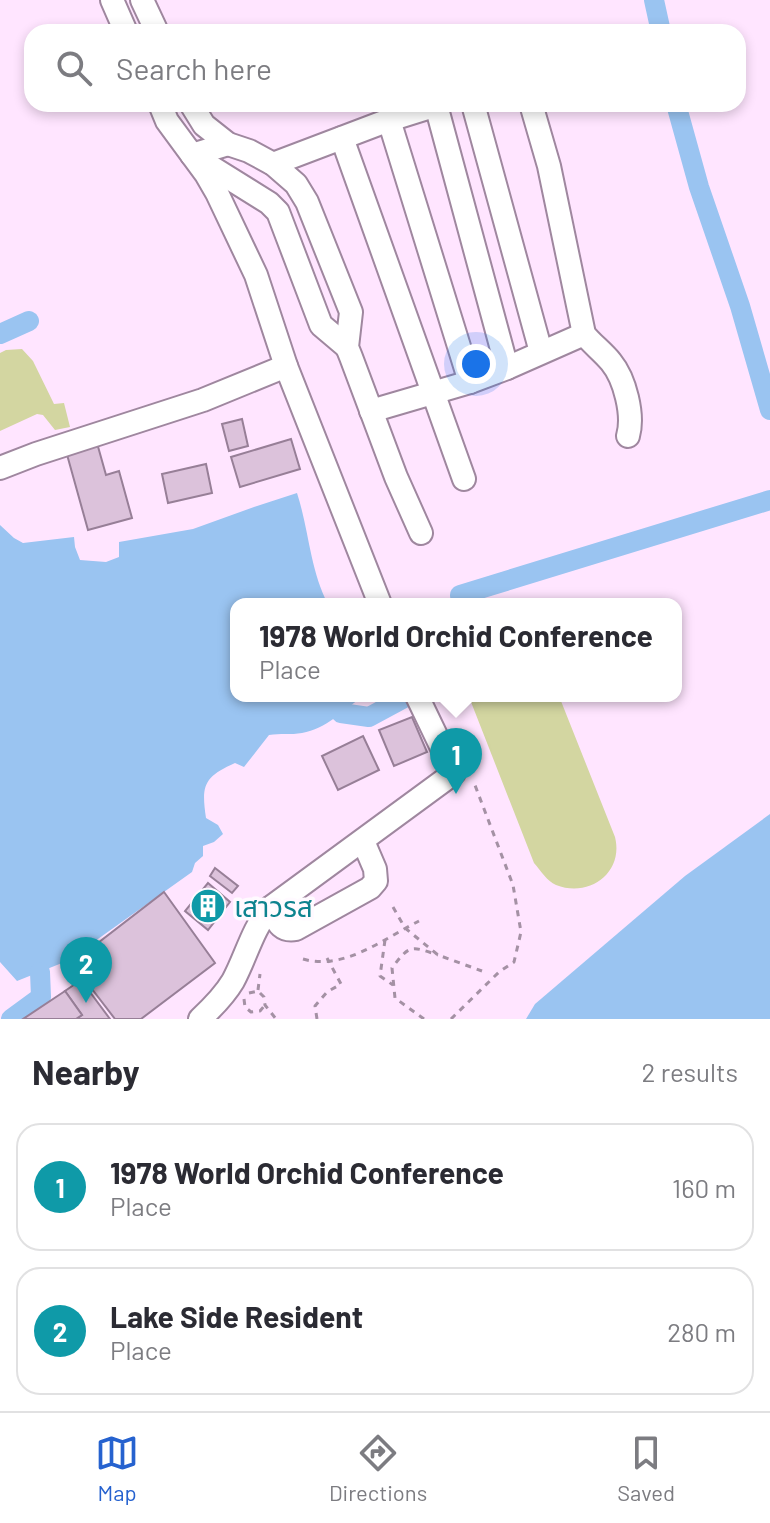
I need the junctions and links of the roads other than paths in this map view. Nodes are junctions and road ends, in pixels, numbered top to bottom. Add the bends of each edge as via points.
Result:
1 (112, 0) edge
2 (142, 0) edge
3 (122, 24) edge
4 (153, 24) edge
5 (163, 112) edge
6 (196, 112) edge
7 (415, 112) edge
8 (440, 112) edge
9 (475, 112) edge
10 (533, 112) edge
11 (389, 120) junction
12 (342, 138) junction
13 (228, 144) junction
14 (192, 155) junction
15 (273, 164) junction
16 (584, 334) junction
17 (347, 347) junction
18 (541, 352) junction
19 (286, 366) junction
20 (507, 368) junction
21 (470, 382) junction
22 (432, 394) junction
23 (371, 411) junction
24 (628, 436) dead end
25 (0, 468) edge
26 (464, 479) dead end
27 (421, 533) dead end
28 (378, 598) edge
29 (420, 702) edge
30 (363, 841) junction
31 (270, 908) junction
32 (200, 1019) edge

1 - 3 lane
2 - 4 lane
5 - 14 lane
6 - 13 lane
7 - 11 lane
8 - 20 lane
9 - 18 lane
10 - 16 lane
11 - 12 lane
11 - 21 lane
12 - 15 lane
12 - 22 lane
13 - 14 lane
13 - 15 lane
14 - 17 lane via 278,212 321,325
14 - 19 lane via 217,193 256,275
15 - 17 lane via 307,202 351,312
16 - 18 lane
16 - 24 lane via 613,363 620,378 632,421
17 - 23 lane
18 - 20 lane
19 - 25 lane via 203,400
19 - 28 lane
20 - 21 lane
21 - 22 lane
22 - 23 lane
22 - 26 lane
23 - 27 lane
29 - 30 lane via 454,773
30 - 31 lane
30 - 31 lane via 375,869 376,881 370,888 296,929 281,928
31 - 32 lane via 223,996

